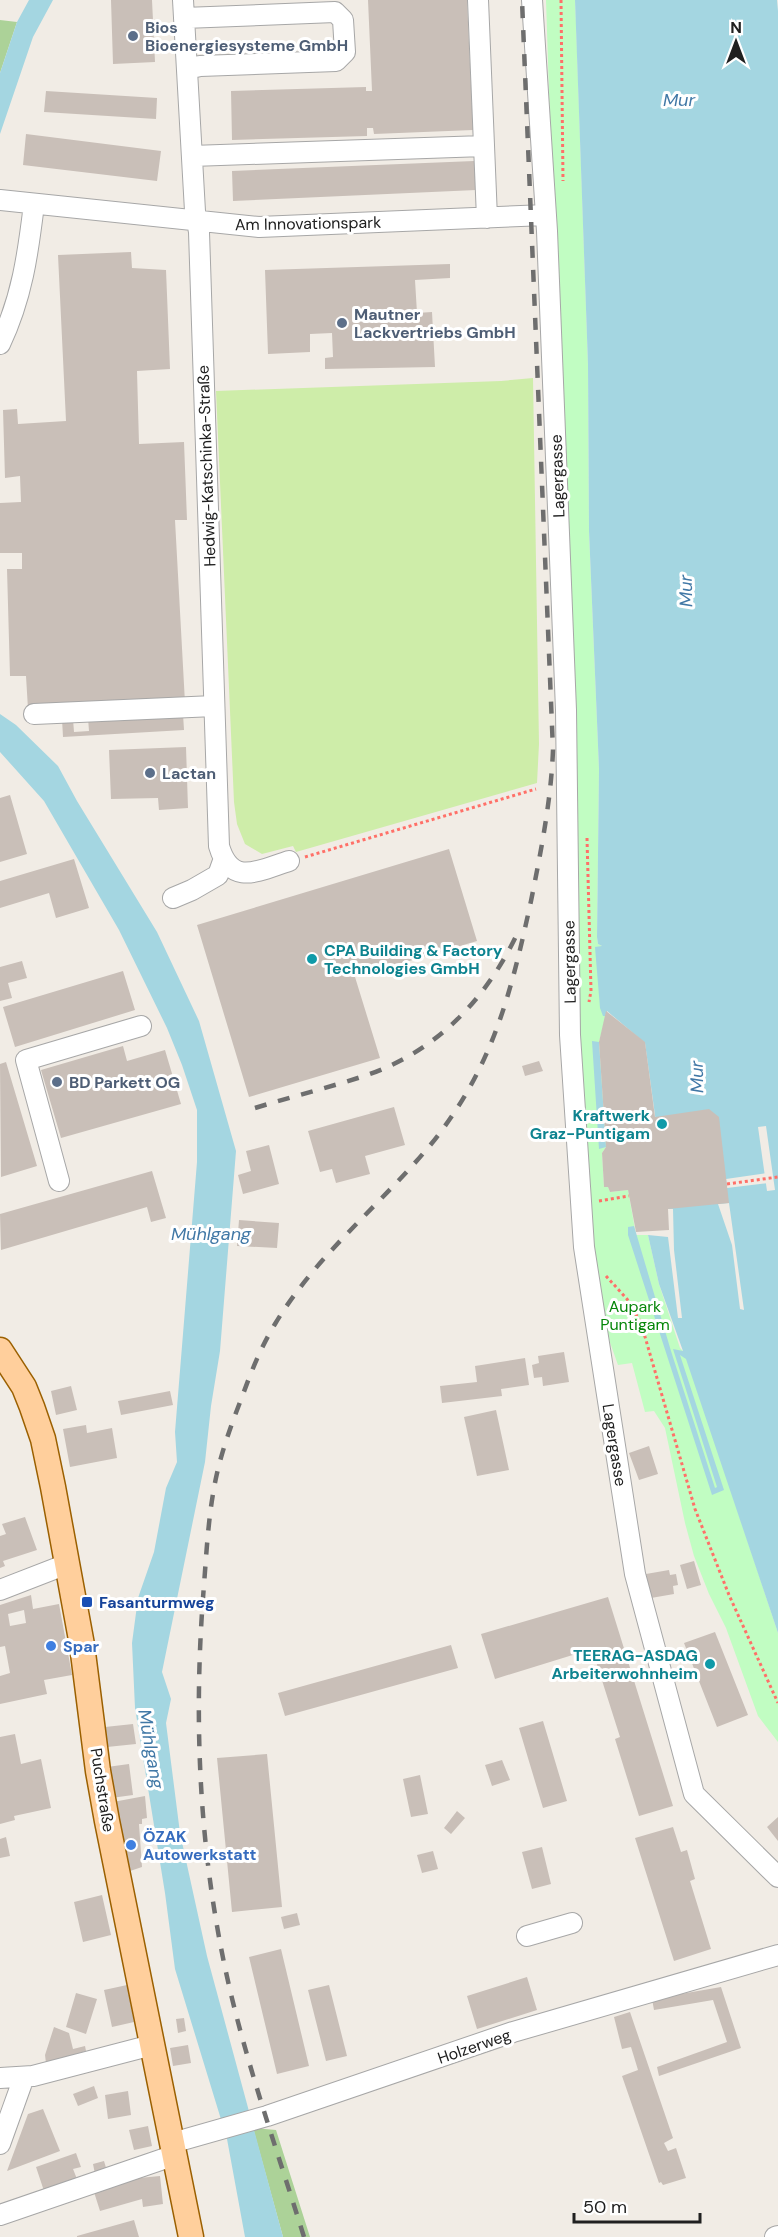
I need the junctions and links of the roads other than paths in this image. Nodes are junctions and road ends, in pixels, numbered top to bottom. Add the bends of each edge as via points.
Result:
1 (478, 0) edge
2 (532, 0) edge
3 (183, 9) edge
4 (187, 69) junction
5 (484, 146) junction
6 (192, 156) junction
7 (0, 200) edge
8 (34, 204) junction
9 (546, 215) junction
10 (488, 218) junction
11 (196, 222) junction
12 (5, 323) edge
13 (0, 344) edge
14 (214, 706) junction
15 (34, 714) dead end
16 (223, 861) junction
17 (289, 861) road end
18 (172, 898) dead end
19 (141, 1026) dead end
20 (59, 1181) dead end
21 (0, 1350) edge
22 (67, 1564) junction
23 (0, 1590) edge
24 (778, 1877) edge
25 (572, 1923) dead end
26 (527, 1936) dead end
27 (778, 1955) edge
28 (152, 2045) junction
29 (24, 2077) junction
30 (0, 2078) edge
31 (0, 2144) edge
32 (173, 2149) junction
33 (0, 2215) edge
34 (191, 2237) edge

1 - 5 street
2 - 9 street, Lagergasse
3 - 4 street, Hedwig-Katschinka-Straße
3 - 4 street via 335,12 343,20 345,52 336,60
4 - 6 street, Hedwig-Katschinka-Straße
5 - 6 street
5 - 10 street
6 - 11 street, Hedwig-Katschinka-Straße
7 - 8 street, Am Innovationspark
8 - 11 street, Am Innovationspark
8 - 12 street via 28,260
9 - 10 street, Am Innovationspark
9 - 24 street, Lagergasse via 566,710 570,1035 584,1247 635,1574 694,1794
10 - 11 street, Am Innovationspark via 259,227
11 - 14 street, Hedwig-Katschinka-Straße
12 - 13 street
14 - 15 street
14 - 16 street, Hedwig-Katschinka-Straße via 219,846
16 - 17 street via 236,871 251,873
16 - 18 street via 218,875
19 - 20 street via 26,1060
21 - 22 main road, Puchstraße via 24,1387 42,1439
22 - 23 street
22 - 28 main road, Puchstraße via 103,1801
25 - 26 street
27 - 32 street, Holzerweg via 513,2032 214,2131
28 - 29 street
28 - 32 main road, Puchstraße
29 - 30 street
29 - 31 street
32 - 33 street, Holzerweg
32 - 34 main road, Puchstraße

